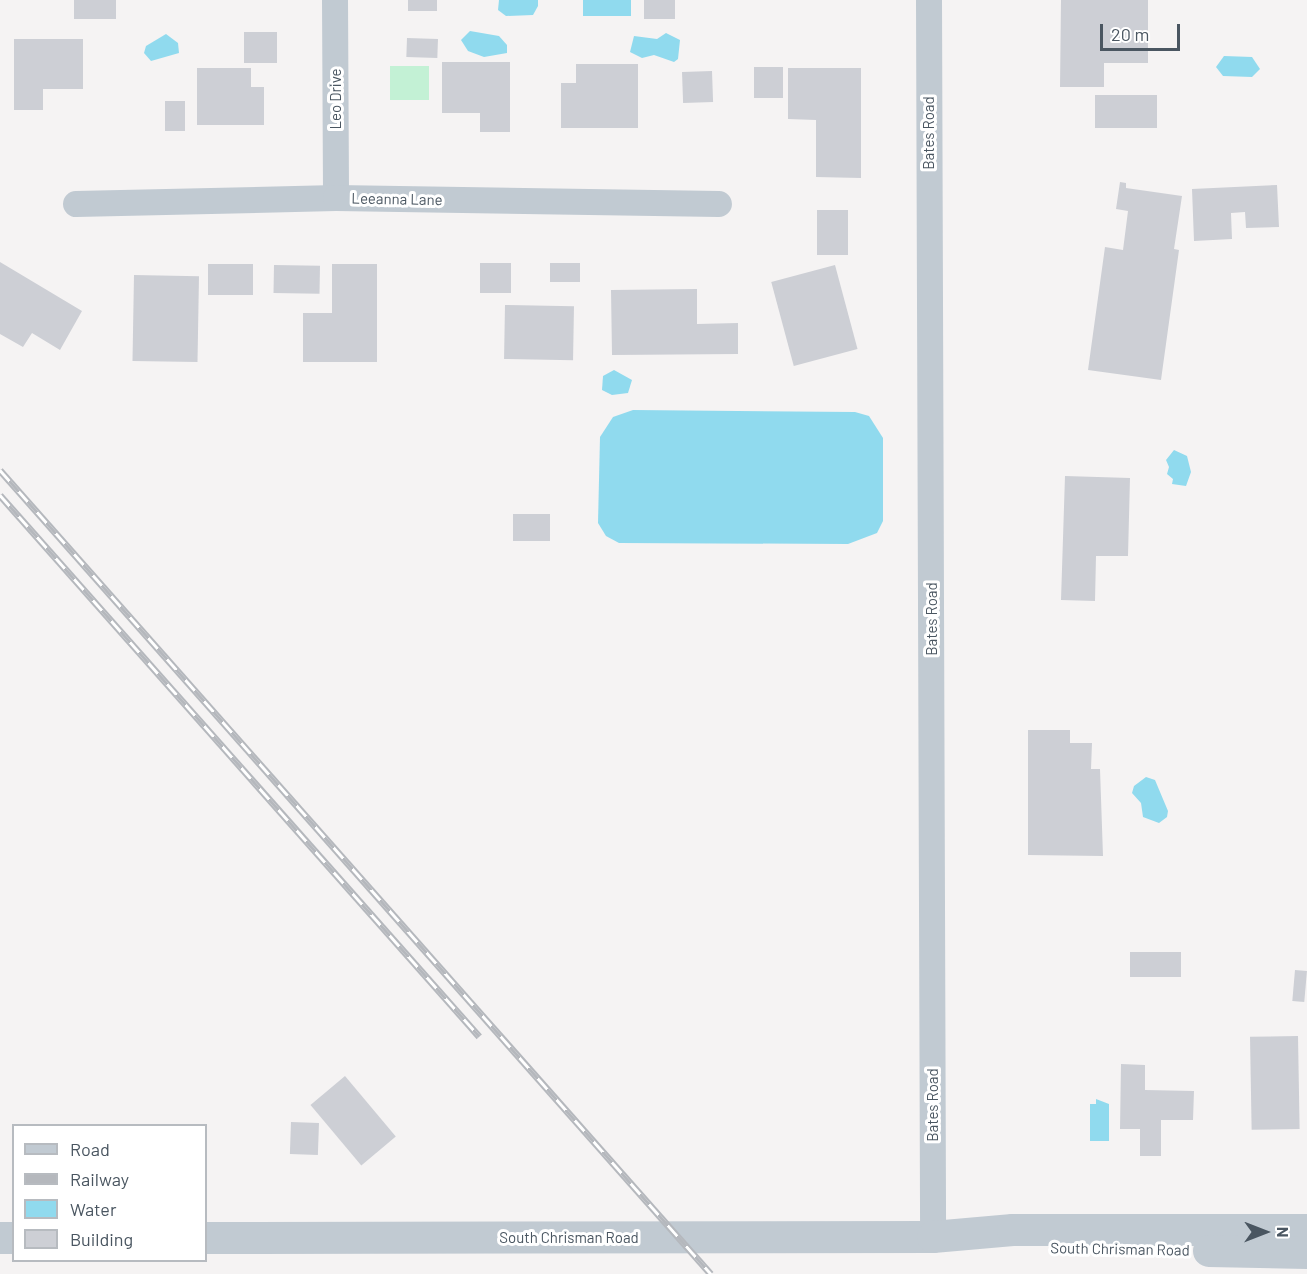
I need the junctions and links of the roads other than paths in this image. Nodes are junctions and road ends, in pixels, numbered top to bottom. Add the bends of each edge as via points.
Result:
1 (336, 0) edge
2 (929, 0) edge
3 (336, 198) junction
4 (76, 204) dead end
5 (719, 204) dead end
6 (1307, 1230) edge
7 (933, 1237) junction
8 (207, 1238) edge
9 (1307, 1253) edge

1 - 3 street, Leo Drive
2 - 7 street, Bates Road
3 - 4 street, Leeanna Lane
3 - 5 street, Leeanna Lane
6 - 7 street, South Chrisman Road via 998,1231
7 - 8 street, South Chrisman Road
7 - 9 street, South Chrisman Road via 1013,1248

